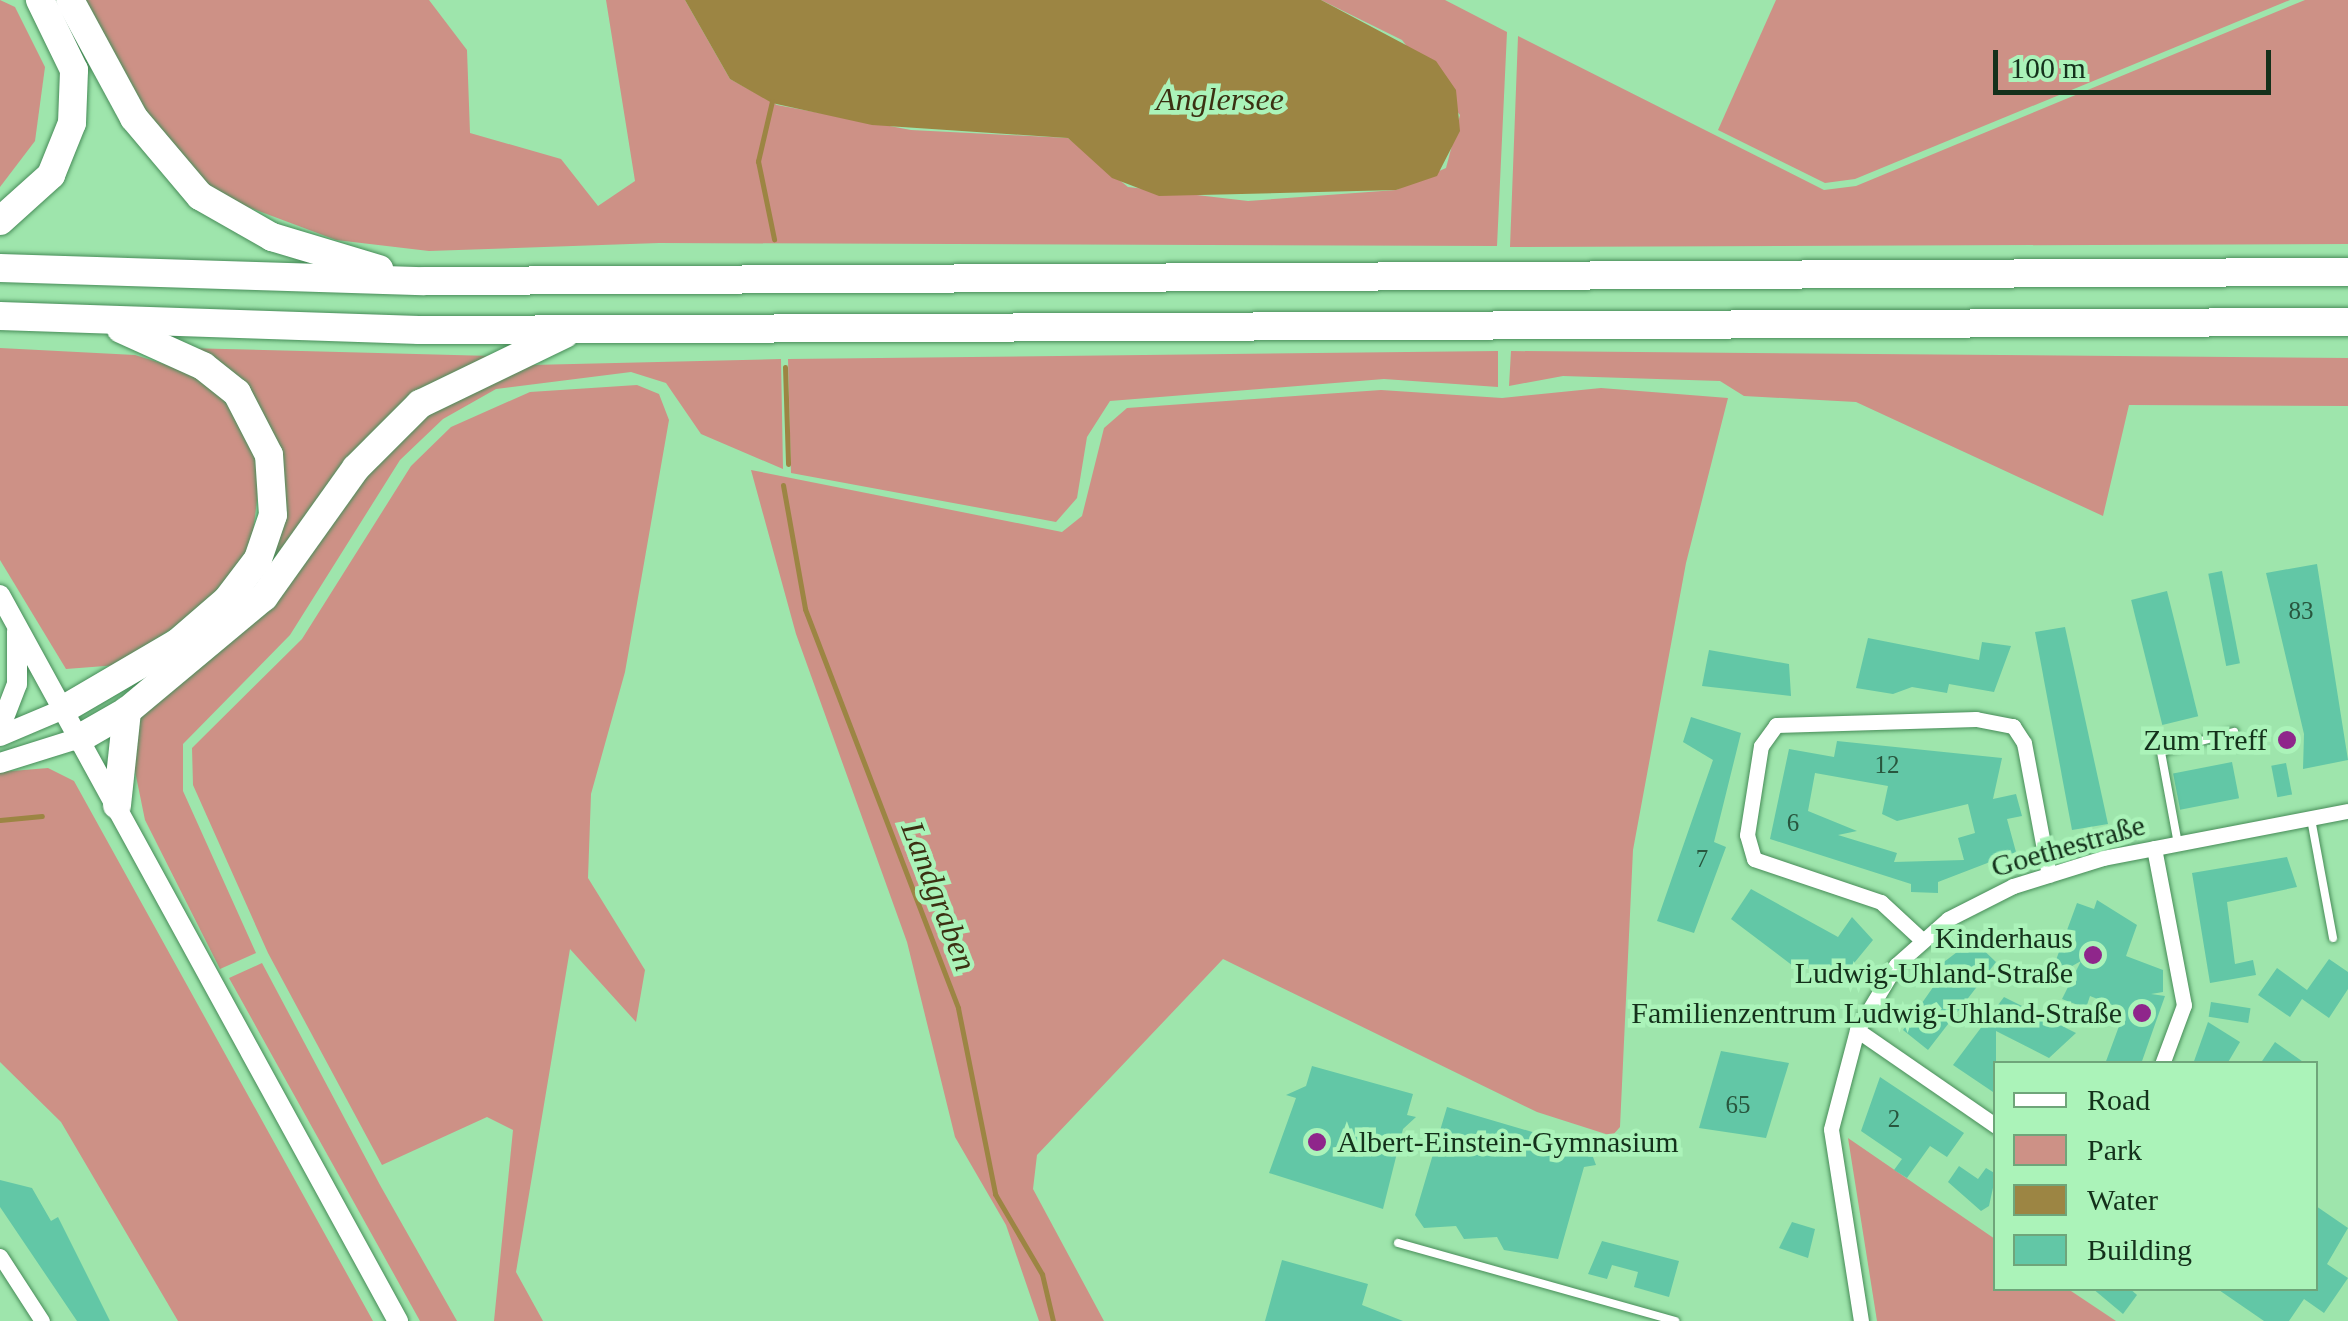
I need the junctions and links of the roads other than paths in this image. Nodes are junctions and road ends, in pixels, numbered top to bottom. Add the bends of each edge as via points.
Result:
1 (40, 0) edge
2 (70, 0) edge
3 (0, 222) edge
4 (0, 268) edge
5 (2348, 272) edge
6 (424, 281) junction
7 (0, 316) edge
8 (2348, 322) edge
9 (106, 323) junction
10 (576, 330) junction
11 (0, 595) edge
12 (16, 624) junction
13 (64, 710) junction
14 (128, 711) junction
15 (0, 728) edge
16 (2234, 732) dead end
17 (0, 736) edge
18 (80, 738) junction
19 (0, 763) edge
20 (117, 805) junction
21 (2348, 810) edge
22 (2311, 818) junction
23 (2178, 844) junction
24 (2154, 848) junction
25 (2050, 875) junction
26 (2333, 938) dead end
27 (1922, 940) junction
28 (1857, 1030) junction
29 (2163, 1061) edge
30 (1993, 1124) edge
31 (1398, 1243) dead end
32 (0, 1256) edge
33 (1626, 1307) junction
34 (42, 1321) edge
35 (398, 1321) edge
36 (1622, 1321) edge
37 (1675, 1321) edge
38 (1861, 1321) edge

1 - 3 highway via 70,54 74,113 51,175
2 - 6 highway via 134,118 200,196 272,237
4 - 6 highway
5 - 6 highway
7 - 9 highway
8 - 10 highway
9 - 10 highway
9 - 13 highway via 203,366 237,393 269,455 273,515 258,559 228,600 177,643
10 - 14 highway via 449,385 396,424 264,596
11 - 12 main road
12 - 13 main road
12 - 15 main road via 17,684
13 - 17 main road
13 - 18 main road
14 - 18 highway
14 - 20 highway
16 - 23 lane via 2164,745
18 - 19 main road
18 - 20 main road
20 - 35 main road
21 - 22 street, Goethestraße
22 - 23 street, Goethestraße
22 - 26 lane
23 - 24 street, Goethestraße
24 - 25 street, Goethestraße
24 - 29 street via 2184,1005
25 - 27 street, Goethestraße via 1980,900
25 - 27 street via 2024,743 2013,726 1976,719 1776,725 1761,746 1747,835 1754,859 1881,902
27 - 28 street, Goethestraße via 1880,986
28 - 30 street
28 - 38 street, Goethestraße via 1831,1143
31 - 33 lane
32 - 34 street
33 - 36 lane
33 - 37 lane

